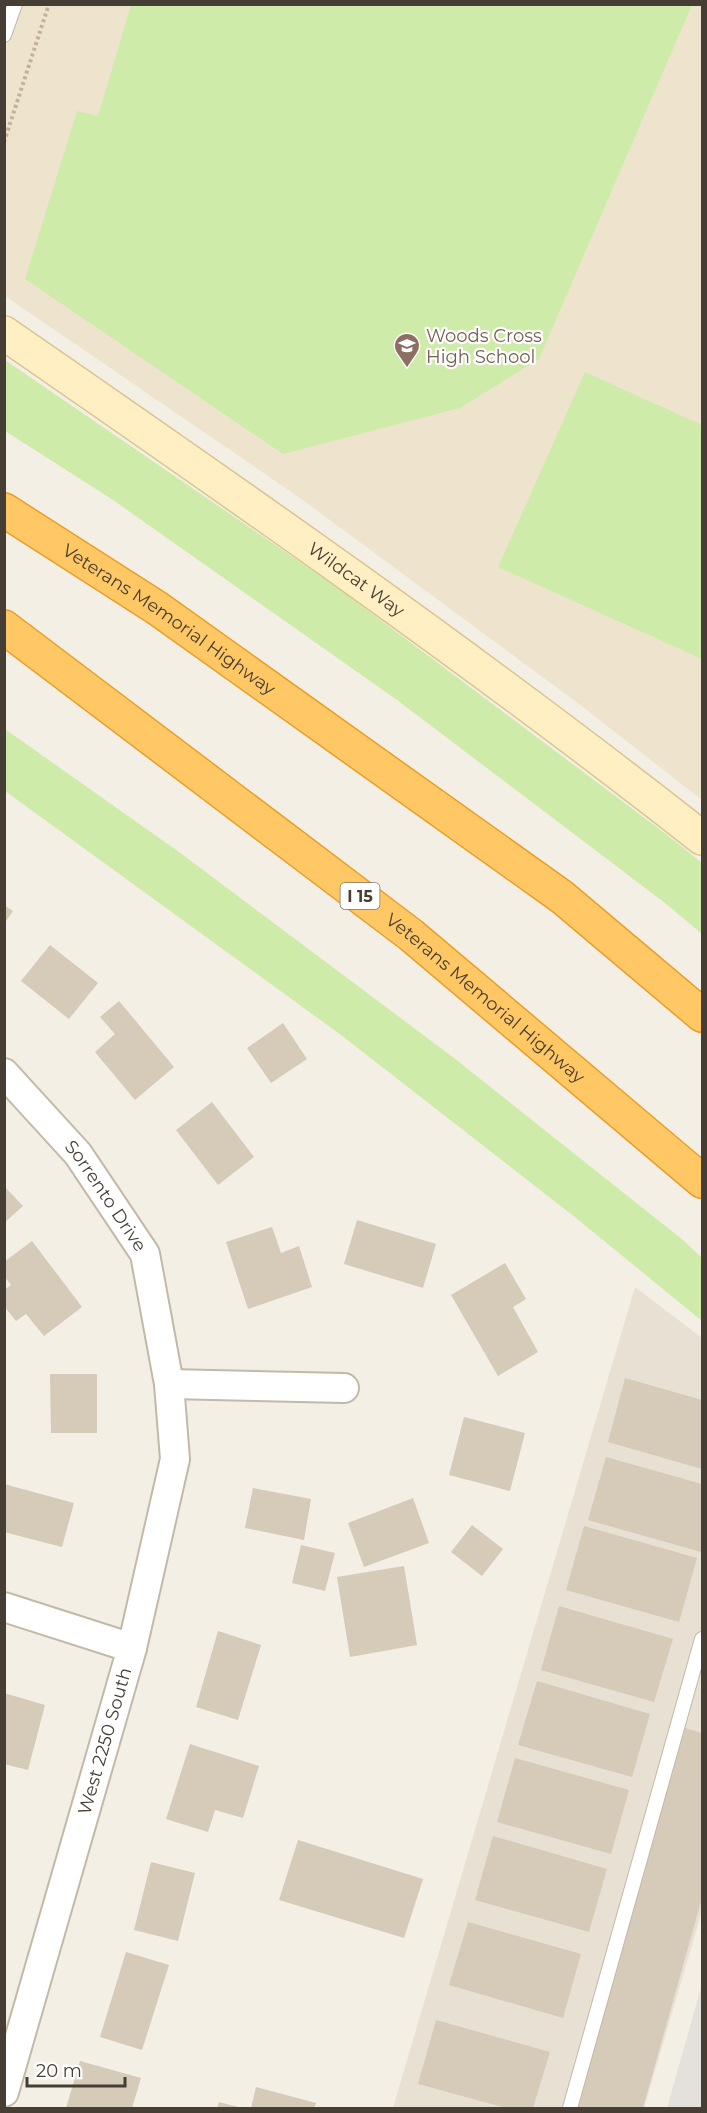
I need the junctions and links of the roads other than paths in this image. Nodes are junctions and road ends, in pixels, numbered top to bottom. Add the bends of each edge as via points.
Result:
1 (15, 4) edge
2 (4, 35) edge
3 (4, 333) edge
4 (4, 510) edge
5 (4, 627) edge
6 (702, 838) edge
7 (702, 1015) edge
8 (4, 1073) edge
9 (702, 1181) edge
10 (169, 1384) junction
11 (344, 1388) dead end
12 (4, 1607) edge
13 (702, 1639) edge
14 (132, 1648) junction
15 (4, 2092) edge
16 (570, 2109) edge

1 - 2 lane
3 - 6 street, Wildcat Way via 425,630
4 - 7 highway, Veterans Memorial Highway via 157,608 562,897
5 - 9 highway, Veterans Memorial Highway / I 15 via 411,935
8 - 10 street, Sorrento Drive via 78,1154 145,1254
10 - 11 street
10 - 14 street, West 2250 South via 175,1459
12 - 14 street
13 - 16 lane
14 - 15 street, West 2250 South

